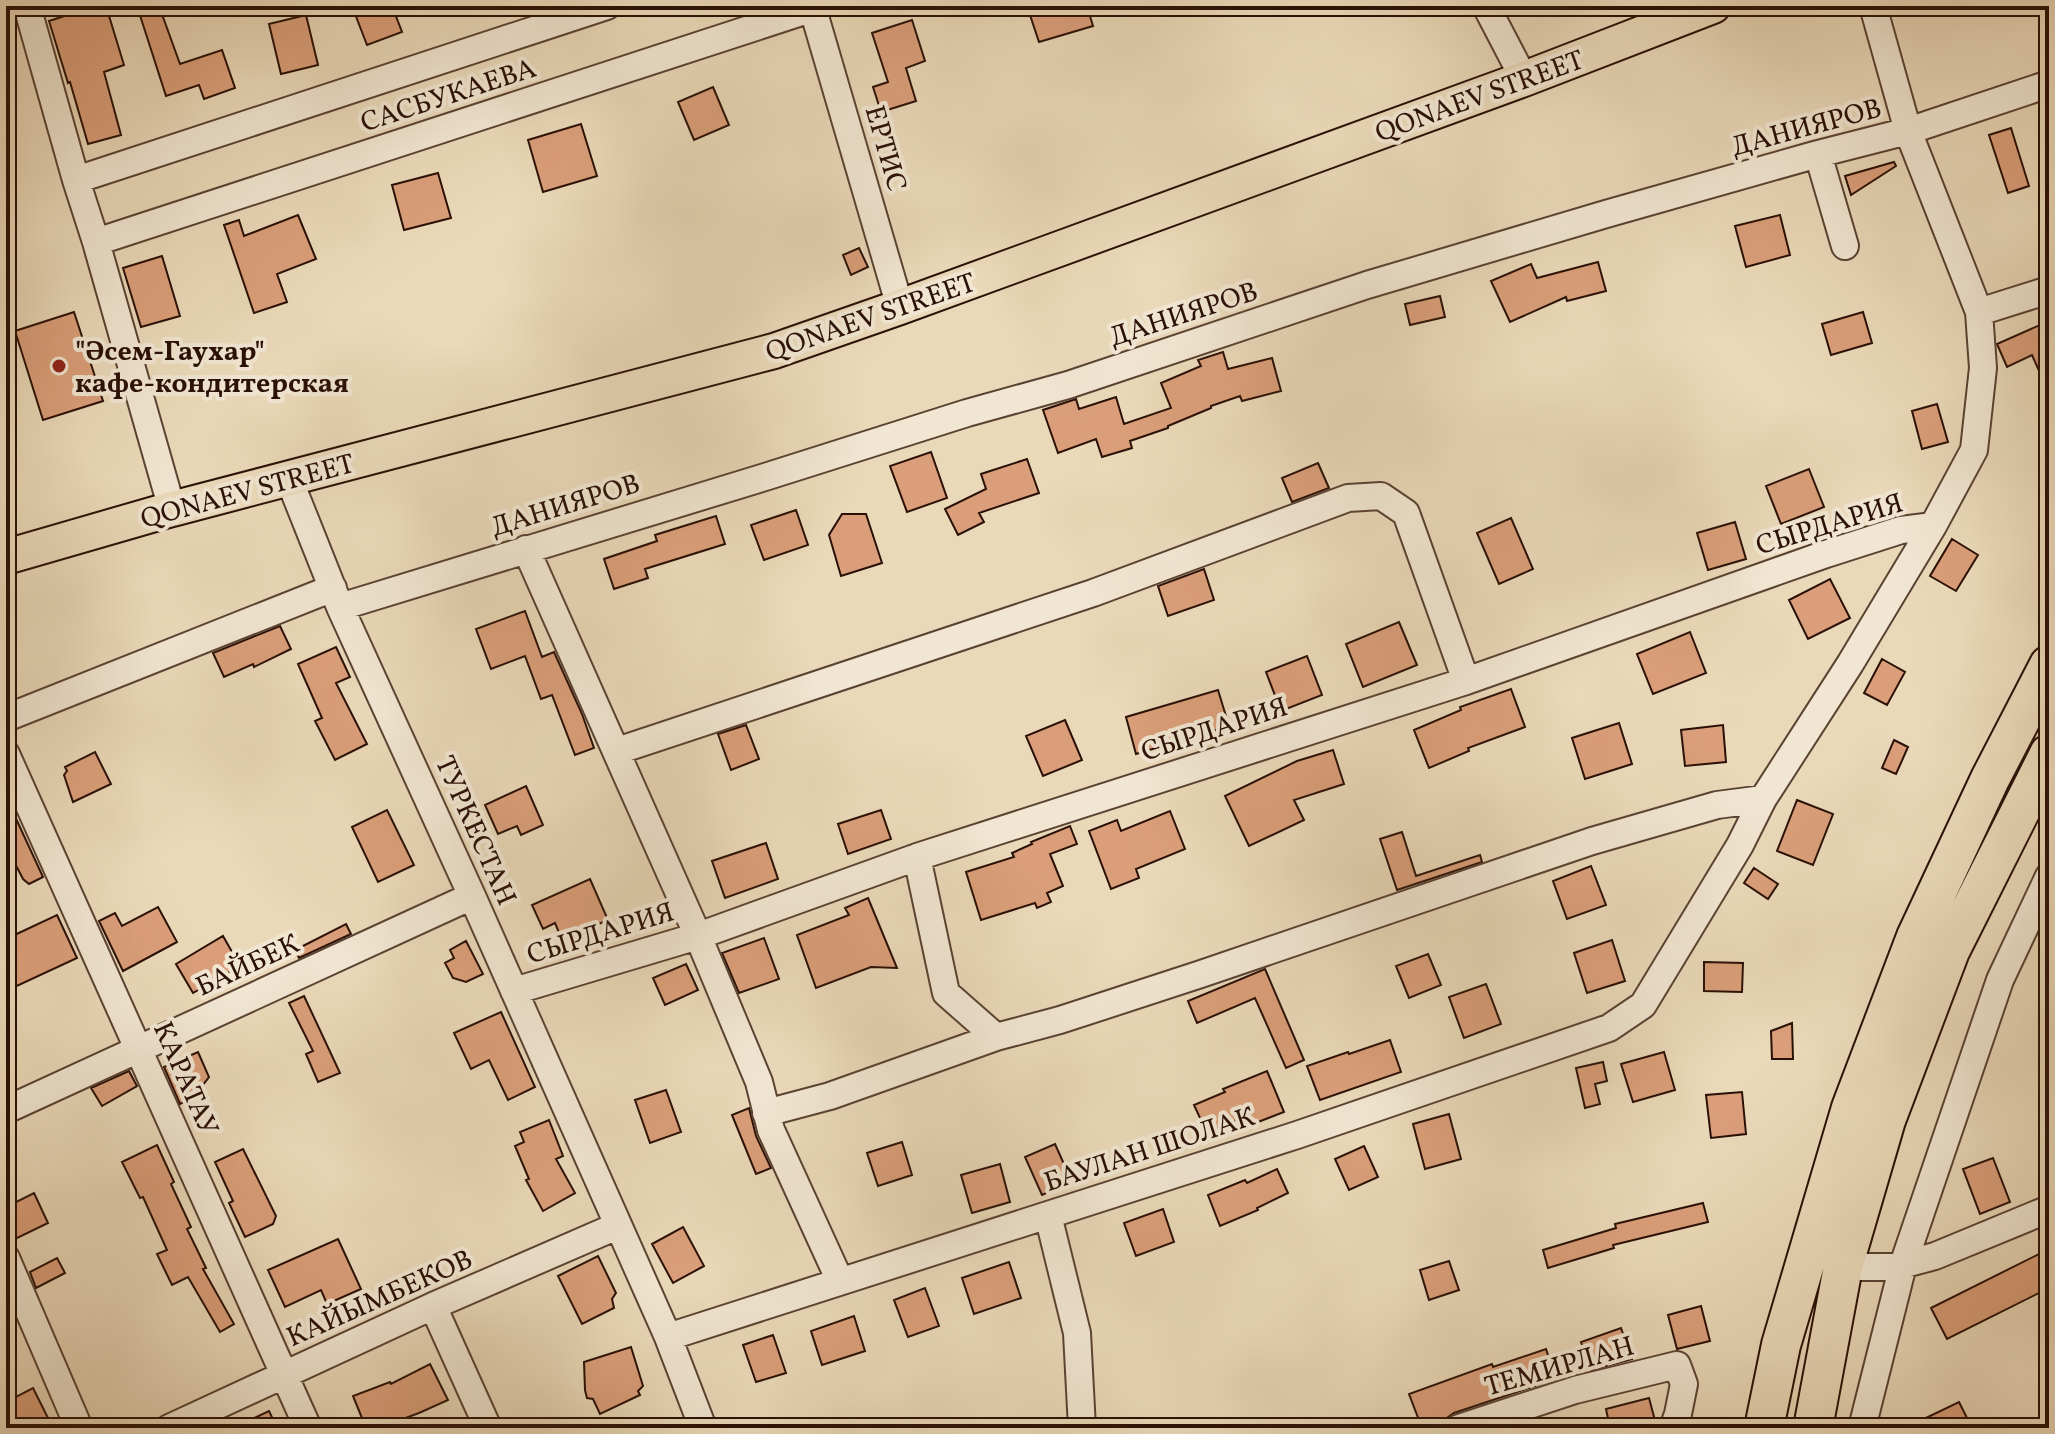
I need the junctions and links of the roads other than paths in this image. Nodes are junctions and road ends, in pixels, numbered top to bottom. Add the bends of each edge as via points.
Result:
1 (607, 6) edge
2 (1486, 6) edge
3 (1713, 6) edge
4 (1873, 6) edge
5 (815, 7) edge
6 (33, 8) edge
7 (1524, 79) junction
8 (2049, 84) edge
9 (1908, 131) junction
10 (1818, 154) junction
11 (76, 180) junction
12 (96, 242) junction
13 (1845, 246) dead end
14 (2049, 290) edge
15 (900, 307) junction
16 (1979, 312) junction
17 (289, 479) junction
18 (172, 509) junction
19 (1933, 526) junction
20 (526, 549) junction
21 (6, 557) edge
22 (336, 598) junction
23 (2049, 665) edge
24 (1466, 681) junction
25 (6, 718) edge
26 (617, 751) junction
27 (6, 754) edge
28 (2049, 754) edge
29 (1763, 799) junction
30 (917, 857) junction
31 (2049, 876) edge
32 (472, 896) junction
33 (698, 936) junction
34 (514, 991) junction
35 (996, 1037) junction
36 (139, 1049) junction
37 (6, 1110) edge
38 (766, 1113) junction
39 (2049, 1209) edge
40 (1048, 1215) junction
41 (617, 1226) junction
42 (6, 1258) edge
43 (1903, 1265) junction
44 (1843, 1267) junction
45 (840, 1281) junction
46 (433, 1306) junction
47 (16, 1308) edge
48 (668, 1337) junction
49 (285, 1375) junction
50 (79, 1428) edge
51 (169, 1428) edge
52 (308, 1428) edge
53 (488, 1428) edge
54 (703, 1428) edge
55 (1082, 1428) edge
56 (1459, 1428) edge
57 (1673, 1428) edge
58 (1764, 1428) edge
59 (1813, 1428) edge
60 (1862, 1428) edge

1 - 11 street, САСБУКАЕВА
2 - 7 street
3 - 7 main road, QONAEV STREET
4 - 9 street
5 - 12 street, САСБУКАЕВА
5 - 15 street, ЕРТИС
6 - 11 street
7 - 15 main road, QONAEV STREET
8 - 9 street, ДАНИЯРОВ
9 - 10 street, ДАНИЯРОВ
9 - 16 street
10 - 13 street
10 - 20 street, ДАНИЯРОВ via 1382,281 1068,385
11 - 12 street
12 - 18 street
14 - 16 street
15 - 17 main road, QONAEV STREET via 774,351
16 - 19 street via 1983,368 1974,450
17 - 18 main road, QONAEV STREET
17 - 22 street, ТУРКЕСТАН
18 - 21 main road, QONAEV STREET
19 - 24 street, СЫРДАРИЯ via 1901,530 1826,554
19 - 29 street
20 - 22 street, ДАНИЯРОВ
20 - 26 street
22 - 25 street, ДАНИЯРОВ
22 - 32 street, ТУРКЕСТАН
23 - 58 highway via 1916,937 1851,1108 1781,1345
24 - 26 street via 1406,513 1381,496 1348,498 1093,593
24 - 30 street, СЫРДАРИЯ
26 - 33 street
27 - 36 street, КАРАТАУ
28 - 44 highway via 1950,951 1886,1120
29 - 35 street via 1717,805 1592,841 1201,974
29 - 40 street, БАУЛАН ШОЛАК via 1643,1005 1609,1028
30 - 33 street, СЫРДАРИЯ
30 - 35 street via 946,993
31 - 43 street via 2000,980
32 - 34 street, ТУРКЕСТАН
32 - 36 street, БАЙБЕК
33 - 34 street, СЫРДАРИЯ
33 - 38 street via 759,1082
34 - 41 street, ТУРКЕСТАН
35 - 38 street
36 - 37 street, БАЙБЕК
36 - 49 street, КАРАТАУ
38 - 45 street
39 - 43 street
40 - 45 street, БАУЛАН ШОЛАК
40 - 55 street via 1077,1333
41 - 46 street, КАЙЫМБЕКОВ
41 - 48 street, ТУРКЕСТАН
42 - 47 street
43 - 44 street
43 - 60 street
44 - 59 highway
45 - 48 street, БАУЛАН ШОЛАК
46 - 49 street, КАЙЫМБЕКОВ
46 - 53 street
47 - 50 street
48 - 54 street, ТУРКЕСТАН
49 - 51 street, КАЙЫМБЕКОВ
49 - 52 street, КАРАТАУ
56 - 57 street, ТЕМИРЛАН via 1575,1390 1677,1365 1684,1384

